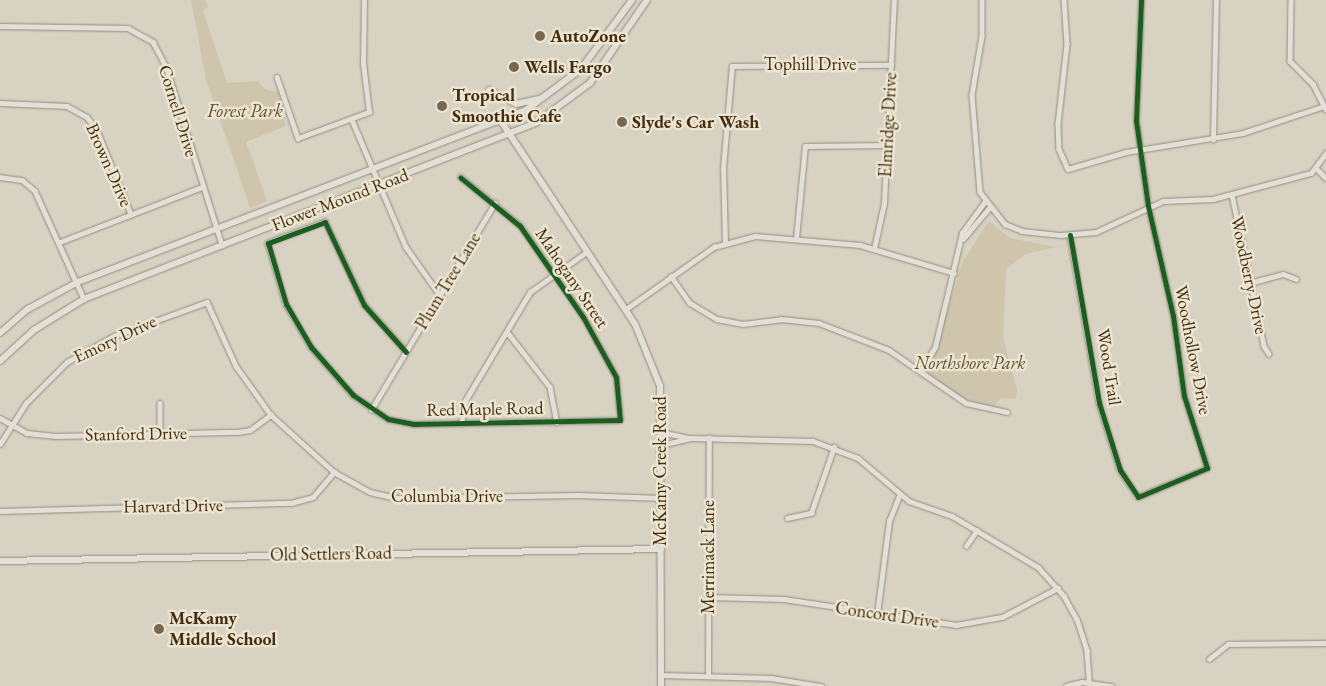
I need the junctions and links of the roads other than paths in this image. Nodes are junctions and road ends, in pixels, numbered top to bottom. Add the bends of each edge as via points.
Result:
1 (364, 0) edge
2 (632, 0) edge
3 (647, 0) edge
4 (894, 0) edge
5 (982, 0) edge
6 (1064, 0) edge
7 (1140, 0) edge
8 (1216, 0) edge
9 (1291, 0) edge
10 (0, 26) edge
11 (601, 47) junction
12 (613, 55) junction
13 (891, 65) junction
14 (277, 77) dead end
15 (489, 90) dead end
16 (546, 97) junction
17 (0, 103) edge
18 (1325, 107) edge
19 (352, 120) junction
20 (501, 121) junction
21 (508, 136) junction
22 (1213, 140) junction
23 (888, 145) junction
24 (1142, 150) junction
25 (1326, 154) edge
26 (1316, 168) junction
27 (370, 169) junction
28 (0, 177) edge
29 (460, 177) dead end
30 (1326, 178) edge
31 (378, 186) junction
32 (202, 187) junction
33 (1232, 195) junction
34 (985, 201) junction
35 (495, 203) junction
36 (1148, 206) junction
37 (989, 208) junction
38 (131, 214) junction
39 (216, 227) junction
40 (1070, 235) junction
41 (796, 239) junction
42 (963, 240) junction
43 (60, 242) junction
44 (725, 243) junction
45 (222, 245) junction
46 (874, 249) junction
47 (585, 253) junction
48 (954, 273) junction
49 (552, 274) junction
50 (671, 276) junction
51 (1296, 279) dead end
52 (78, 282) junction
53 (1253, 282) junction
54 (439, 294) junction
55 (84, 299) junction
56 (207, 302) joint
57 (626, 309) junction
58 (0, 333) edge
59 (508, 333) junction
60 (406, 352) junction
61 (1269, 354) dead end
62 (0, 361) edge
63 (920, 372) junction
64 (160, 402) dead end
65 (371, 410) junction
66 (1007, 412) dead end
67 (271, 415) junction
68 (0, 418) edge
69 (620, 420) joint
70 (557, 422) junction
71 (10, 424) junction
72 (461, 424) junction
73 (662, 432) junction
74 (160, 434) junction
75 (692, 438) junction
76 (709, 438) junction
77 (0, 444) edge
78 (662, 444) junction
79 (834, 447) junction
80 (334, 472) junction
81 (900, 494) junction
82 (1138, 496) joint
83 (661, 498) junction
84 (0, 511) edge
85 (787, 518) dead end
86 (977, 530) junction
87 (966, 546) dead end
88 (661, 548) junction
89 (0, 560) edge
90 (1058, 588) junction
91 (708, 597) junction
92 (877, 614) junction
93 (1326, 643) edge
94 (1209, 659) dead end
95 (661, 675) junction
96 (708, 676) junction
97 (1089, 682) junction
98 (661, 686) edge
99 (821, 686) edge
100 (1066, 686) edge
101 (1112, 686) edge

1 - 19 street via 364,76 369,112
2 - 11 main road, Flower Mound Road
3 - 12 main road, Flower Mound Road
4 - 13 street, Elmridge Drive
5 - 34 street via 982,36 972,95 978,180
6 - 24 street via 1067,44 1058,124 1059,149 1068,169
7 - 24 street, Woodhollow Drive via 1136,122
8 - 22 street
9 - 18 street via 1290,61 1313,84
10 - 32 street, Cornell Drive via 128,28 153,42 166,66
11 - 12 main road
11 - 16 main road, Flower Mound Road
12 - 21 main road, Flower Mound Road via 561,107
13 - 23 street, Elmridge Drive
13 - 44 street, Tophill Drive via 736,64 731,68 722,201
14 - 19 street via 298,138
15 - 16 main road via 516,104
16 - 20 main road, Flower Mound Road
17 - 38 street, Brown Drive via 67,106 87,117 97,130
18 - 22 street
19 - 27 street
20 - 21 main road, McKamy Creek Road
20 - 27 main road, Flower Mound Road
21 - 31 main road, Flower Mound Road
21 - 47 main road, McKamy Creek Road
22 - 24 street
23 - 41 street via 812,143 805,146
23 - 46 street, Elmridge Drive via 884,203
24 - 36 street, Woodhollow Drive
25 - 26 street
26 - 30 street
26 - 33 street via 1311,173
27 - 31 street
27 - 39 main road, Flower Mound Road
28 - 43 street via 29,185
29 - 35 street, Mahogany Street
31 - 45 main road, Flower Mound Road
31 - 54 street via 414,263
32 - 38 street
32 - 39 street, Cornell Drive
33 - 36 street
33 - 53 street, Woodberry Drive
34 - 37 street
34 - 42 street via 965,227
35 - 49 street, Mahogany Street via 520,226
35 - 54 street, Plum Tree Lane
36 - 40 street via 1096,232
36 - 82 street, Woodhollow Drive via 1173,316 1184,396 1207,468
37 - 40 street via 1022,231
37 - 42 street
38 - 43 street
39 - 45 street, Cornell Drive
39 - 52 main road, Flower Mound Road
40 - 82 street, Wood Trail via 1099,403 1120,470
41 - 44 street via 755,236
41 - 46 street
42 - 48 street
43 - 52 street
44 - 50 street
45 - 55 main road, Flower Mound Road
46 - 48 street
47 - 49 street
47 - 57 main road, McKamy Creek Road
48 - 63 street via 935,347
49 - 59 street via 530,292
49 - 69 street, Mahogany Street via 610,361
50 - 57 street
50 - 63 street via 690,303 717,319 743,324 781,319 819,323 889,350
51 - 53 street via 1283,274
52 - 55 street
52 - 58 main road, Flower Mound Road via 28,309
53 - 61 street, Woodberry Drive via 1264,346
54 - 60 street, Plum Tree Lane
55 - 62 main road, Flower Mound Road via 34,330
56 - 67 street, Columbia Drive via 236,366
56 - 71 street, Emory Drive via 91,346 56,370
57 - 73 main road, McKamy Creek Road via 654,366
59 - 70 street via 550,387
59 - 72 street via 465,401
60 - 65 street, Plum Tree Lane
60 - 65 street, Red Maple Road via 364,305 325,222 266,247 296,325 324,364
63 - 66 street via 966,403
64 - 74 street
65 - 72 street, Red Maple Road via 405,424
67 - 74 street, Stanford Drive via 245,431
67 - 80 street, Columbia Drive
68 - 71 street, Stanford Drive
69 - 70 street, Red Maple Road
70 - 72 street, Red Maple Road
71 - 74 street, Stanford Drive via 43,436
71 - 77 street, Emory Drive
73 - 75 street
73 - 78 main road, McKamy Creek Road
75 - 76 street
75 - 78 street
76 - 79 street via 812,441
76 - 91 street, Merrimack Lane
78 - 83 main road, McKamy Creek Road
79 - 81 street via 883,475
79 - 85 street via 811,513
80 - 83 street, Columbia Drive via 370,492 395,498 578,494
80 - 84 street, Harvard Drive via 313,496 291,503
81 - 86 street
81 - 92 street via 889,520
83 - 88 main road, McKamy Creek Road
86 - 87 street
86 - 90 street via 1038,567
88 - 89 main road, Old Settlers Road
88 - 95 main road, McKamy Creek Road
90 - 92 street, Concord Drive via 1026,608 986,622 956,625
90 - 97 street via 1084,638
91 - 92 street, Concord Drive via 784,598
91 - 96 street, Merrimack Lane
93 - 94 street via 1228,644
95 - 96 street
95 - 98 main road, McKamy Creek Road
96 - 99 street
97 - 100 street
97 - 101 street

